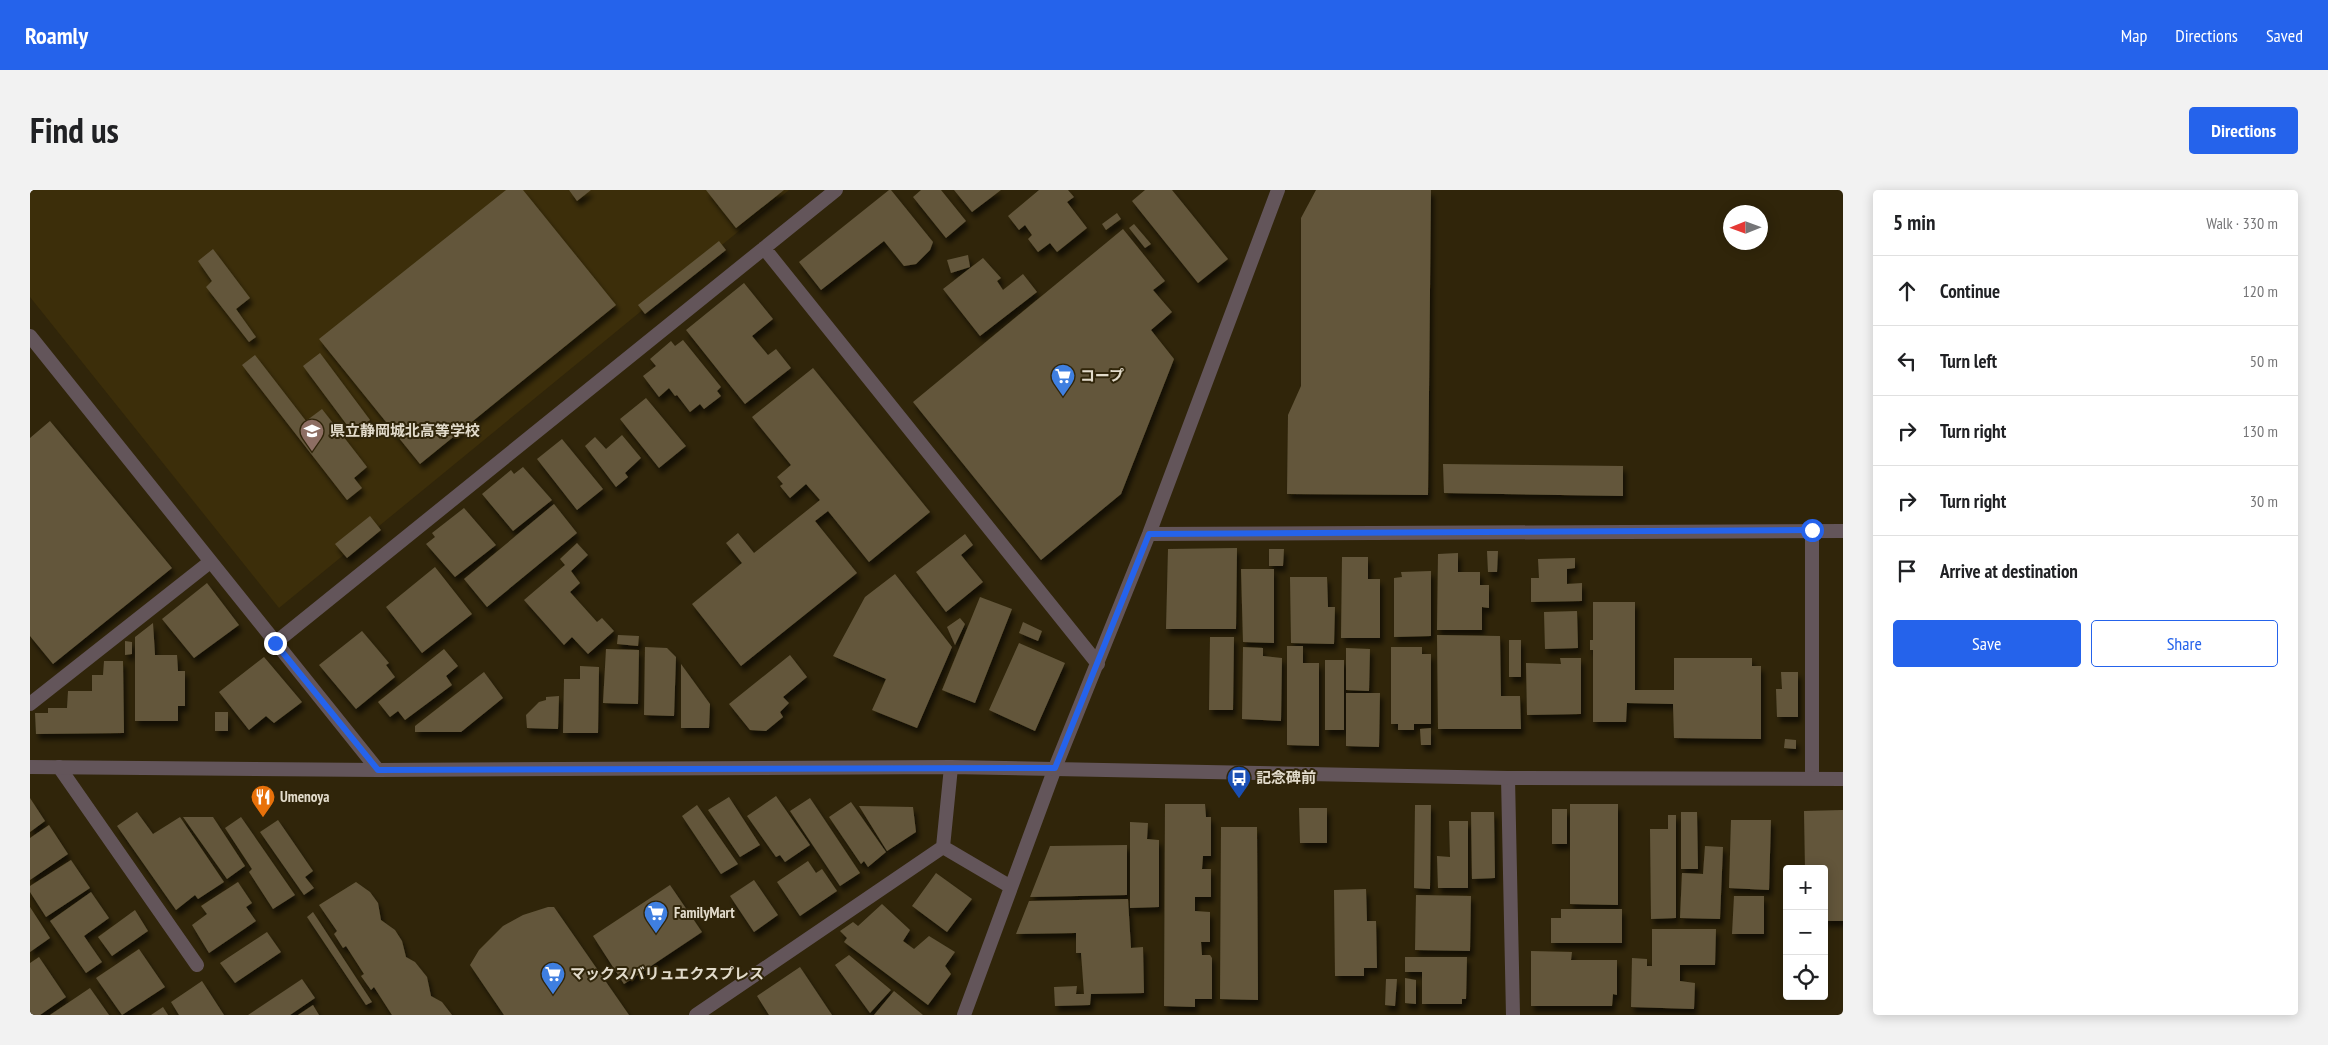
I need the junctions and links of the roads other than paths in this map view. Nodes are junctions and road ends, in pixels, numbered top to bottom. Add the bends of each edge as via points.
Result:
1 (836, 190) edge
2 (1278, 190) edge
3 (764, 248) junction
4 (30, 336) edge
5 (1812, 530) junction
6 (1843, 531) edge
7 (1149, 534) junction
8 (210, 562) junction
9 (275, 643) junction
10 (1098, 664) junction
11 (30, 704) edge
12 (30, 767) edge
13 (59, 767) junction
14 (951, 767) junction
15 (1055, 768) junction
16 (378, 770) junction
17 (1508, 778) junction
18 (1812, 778) junction
19 (1843, 779) edge
20 (943, 847) junction
21 (1011, 887) junction
22 (196, 965) dead end
23 (696, 1015) edge
24 (964, 1015) edge
25 (1513, 1015) edge

1 - 3 street
2 - 7 street
3 - 9 street
3 - 10 street
4 - 8 street
5 - 6 street
5 - 7 street
5 - 18 street
7 - 10 street
8 - 9 street
8 - 11 street
9 - 16 street
10 - 15 street
12 - 13 street
13 - 16 street
13 - 22 street
14 - 15 street
14 - 16 street
14 - 20 street
15 - 17 street
15 - 21 street
17 - 18 street
17 - 25 street
18 - 19 street
20 - 21 street
20 - 23 street
21 - 24 street

